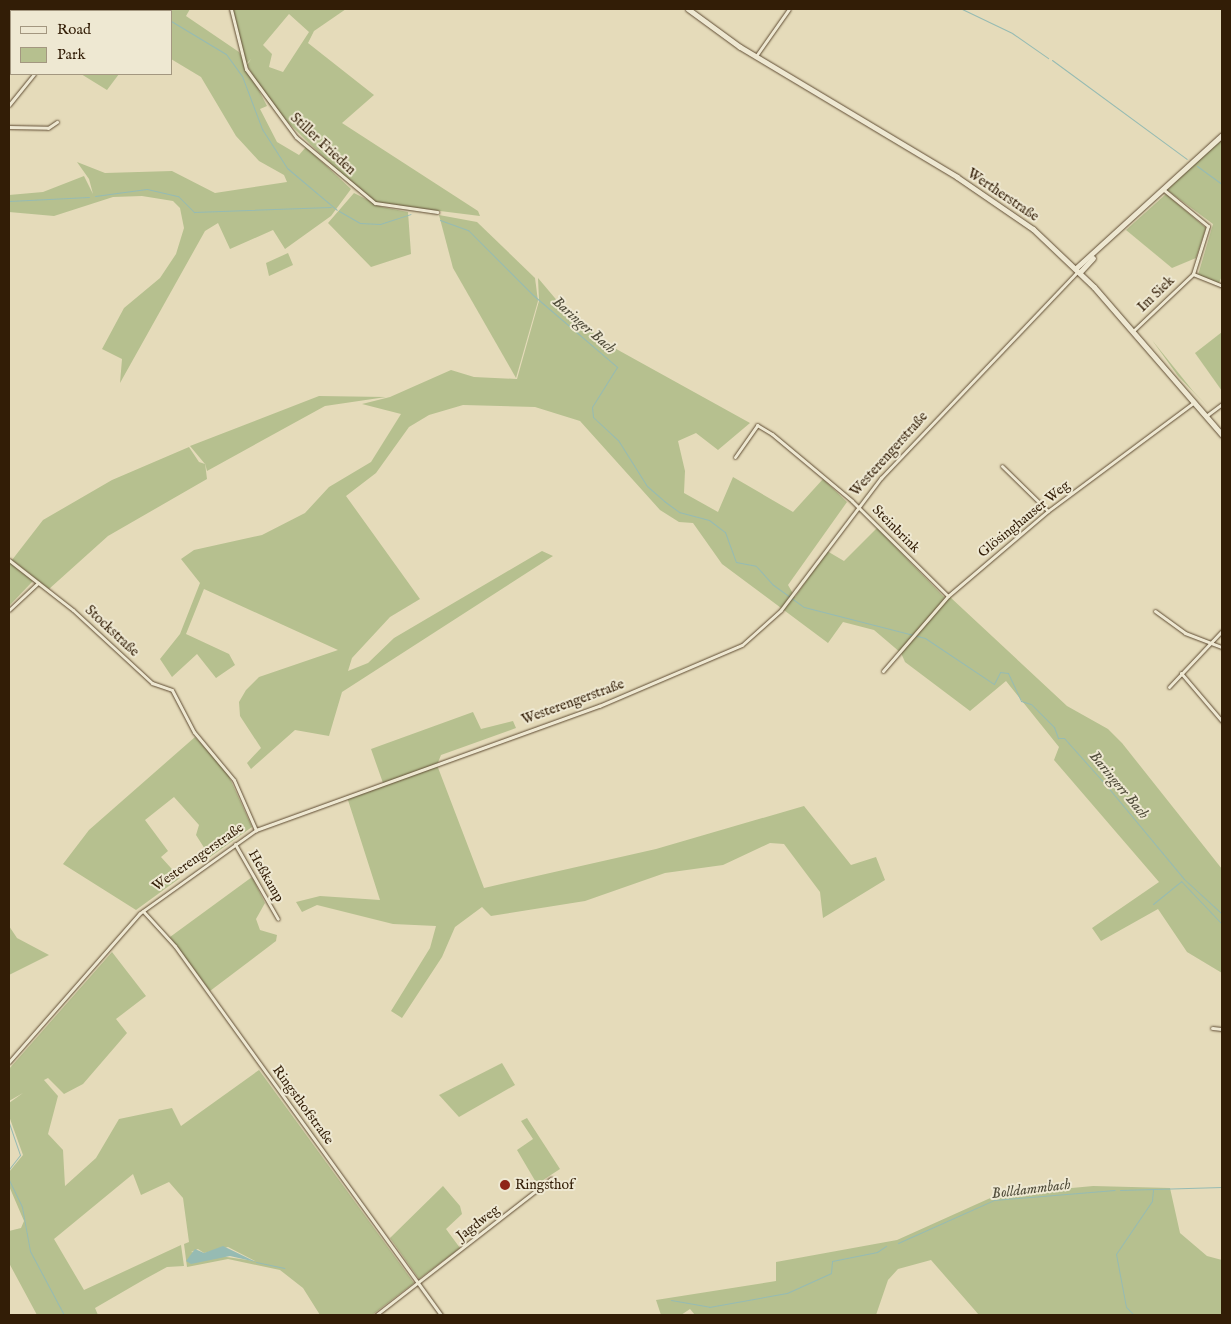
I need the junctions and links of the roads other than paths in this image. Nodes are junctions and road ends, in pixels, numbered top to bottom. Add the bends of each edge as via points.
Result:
1 (231, 9) edge
2 (688, 9) edge
3 (789, 9) edge
4 (756, 57) junction
5 (33, 75) edge
6 (9, 105) edge
7 (57, 122) dead end
8 (9, 127) edge
9 (1222, 135) edge
10 (1164, 190) junction
11 (437, 212) dead end
12 (1078, 270) junction
13 (1193, 274) junction
14 (1222, 286) edge
15 (1133, 331) junction
16 (1194, 402) junction
17 (1222, 404) edge
18 (1206, 416) junction
19 (1222, 436) edge
20 (735, 457) dead end
21 (1002, 466) dead end
22 (857, 506) junction
23 (1048, 511) junction
24 (9, 560) edge
25 (38, 583) junction
26 (948, 596) junction
27 (9, 610) edge
28 (1155, 610) dead end
29 (1222, 632) edge
30 (1209, 642) junction
31 (1222, 647) edge
32 (883, 671) dead end
33 (1181, 673) junction
34 (1170, 687) dead end
35 (1222, 721) edge
36 (256, 830) junction
37 (235, 844) junction
38 (143, 911) junction
39 (278, 919) dead end
40 (1212, 1028) dead end
41 (1222, 1029) edge
42 (9, 1062) edge
43 (551, 1179) dead end
44 (418, 1284) junction
45 (376, 1315) edge
46 (441, 1315) edge

1 - 11 street, Stiller Frieden via 246,70 296,137 375,203
2 - 4 main road, Wertherstraße
3 - 4 street
4 - 12 main road, Wertherstraße via 1003,206
5 - 6 street
7 - 8 street via 48,128
9 - 10 main road, Westerengerstraße
10 - 12 main road, Westerengerstraße
10 - 13 street via 1208,226
12 - 15 main road, Wertherstraße
12 - 22 street, Westerengerstraße
13 - 14 street, Im Siek
13 - 15 street, Im Siek
15 - 16 main road, Wertherstraße
16 - 18 main road, Wertherstraße
16 - 23 street, Glösinghauser Weg
17 - 18 street
18 - 19 main road, Wertherstraße
20 - 22 street, Steinbrink via 757,425
21 - 23 street
22 - 26 street, Steinbrink
22 - 36 street, Westerengerstraße via 790,598 766,626 742,646 599,706
23 - 26 street, Glösinghauser Weg
24 - 25 street, Stockstraße
25 - 27 street
25 - 36 street, Stockstraße via 152,683 172,690 194,732 234,780
26 - 32 street, Glösinghauser Weg
28 - 30 street via 1185,633
29 - 30 street
30 - 31 street
30 - 33 street
33 - 34 street
33 - 35 street
36 - 37 street, Westerengerstraße
37 - 38 street, Westerengerstraße
37 - 39 street, Heßkamp
38 - 42 street, Westerengerstraße
38 - 44 street, Ringsthofstraße via 175,946
40 - 41 street
43 - 44 street, Jagdweg
44 - 45 street, Jagdweg
44 - 46 street, Ringsthofstraße

